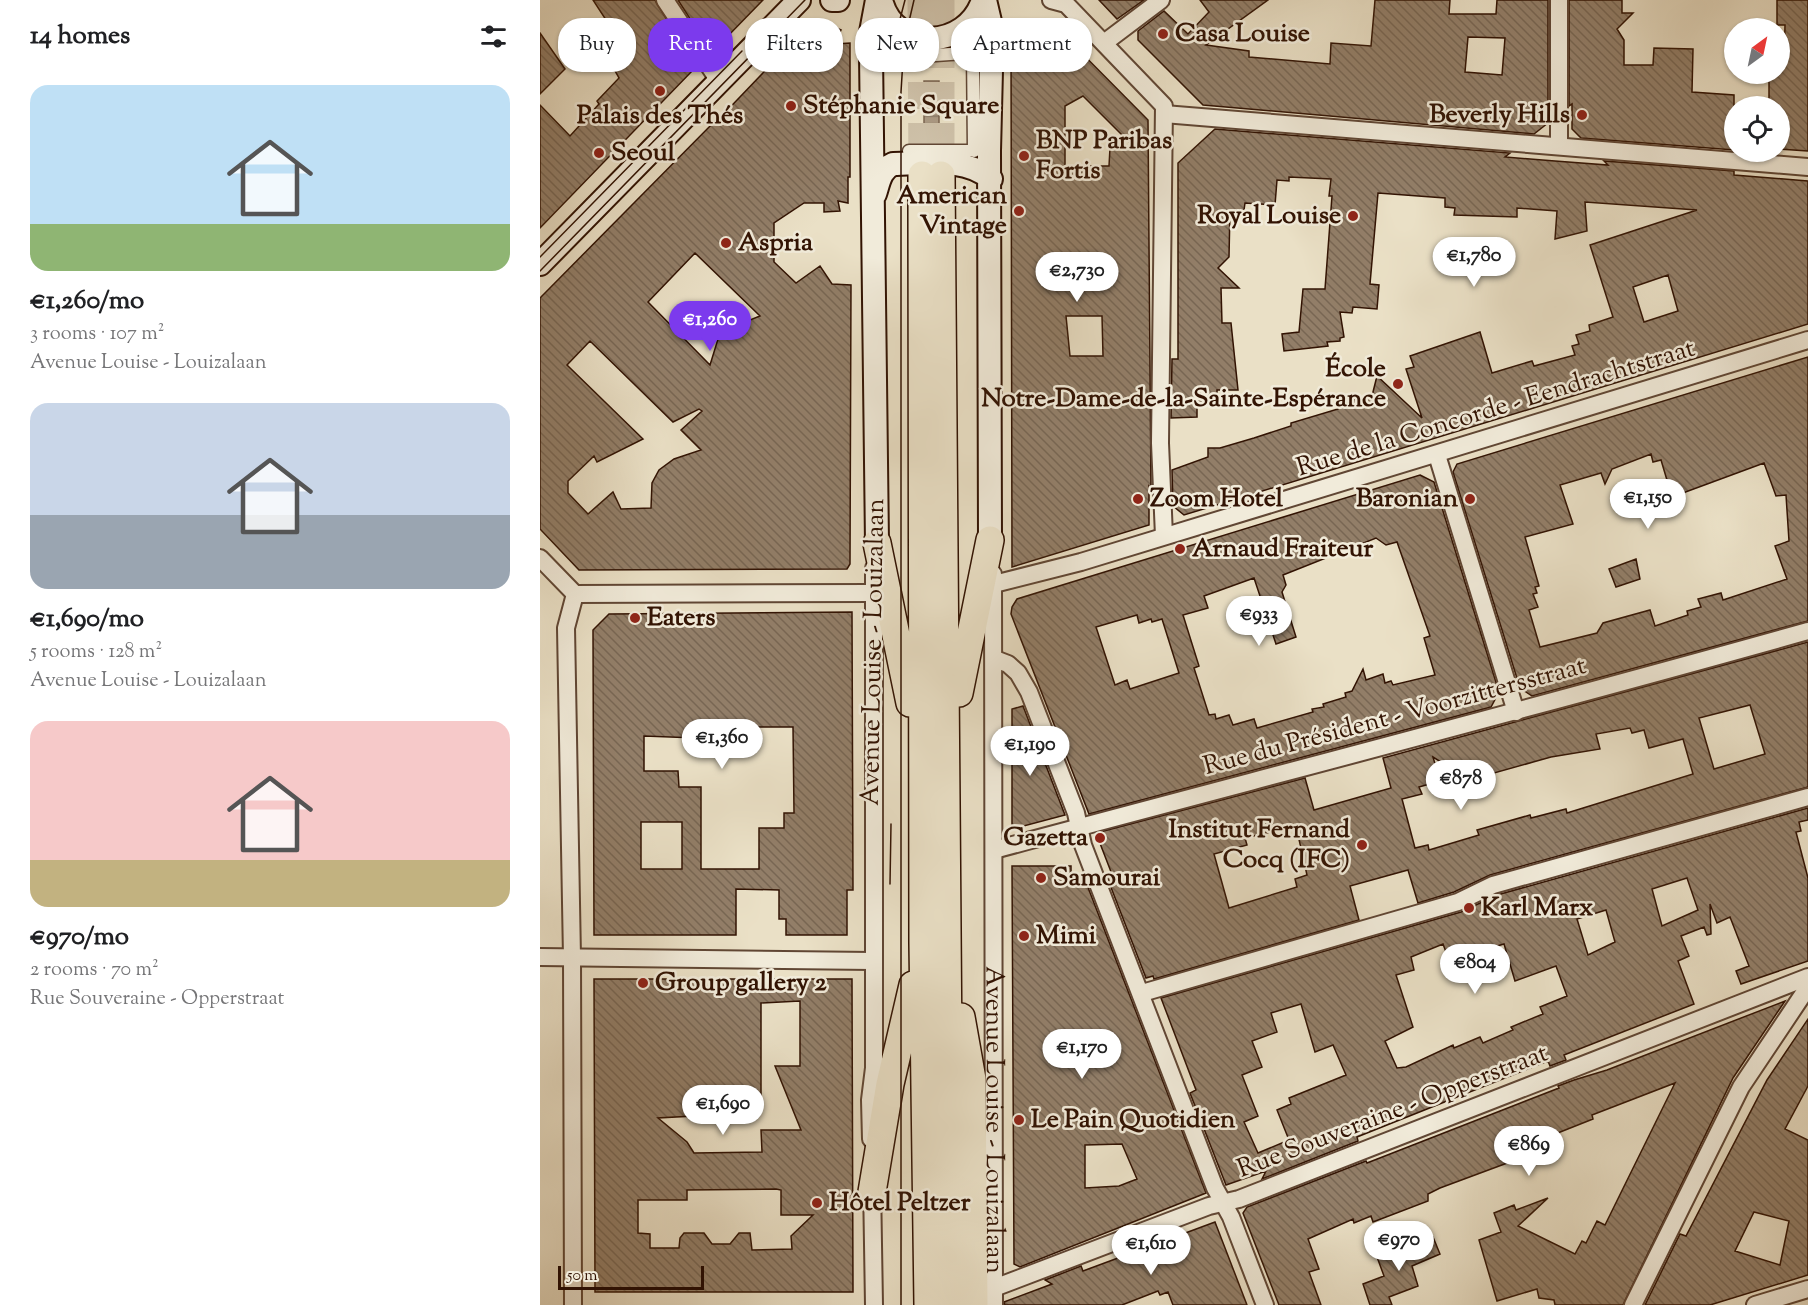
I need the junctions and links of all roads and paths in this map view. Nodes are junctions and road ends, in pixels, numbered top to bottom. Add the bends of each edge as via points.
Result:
1 (665, 0) edge
2 (799, 0) edge
3 (832, 0) edge
4 (838, 0) edge
5 (879, 0) edge
6 (984, 0) edge
7 (1051, 0) edge
8 (1161, 0) edge
9 (1559, 0) edge
10 (1104, 43) junction
11 (939, 55) edge
12 (719, 81) junction
13 (1164, 114) junction
14 (1559, 146) junction
15 (908, 150) dead end
16 (1808, 166) edge
17 (932, 175) tunnel mouth
18 (991, 179) junction
19 (874, 199) junction
20 (540, 264) edge
21 (1808, 340) edge
22 (1437, 455) junction
23 (1164, 536) junction
24 (990, 540) junction
25 (878, 543) junction
26 (540, 558) edge
27 (994, 585) junction
28 (873, 593) junction
29 (575, 594) junction
30 (1808, 631) edge
31 (995, 659) junction
32 (1516, 712) junction
33 (935, 764) junction
34 (1808, 797) edge
35 (1079, 828) junction
36 (994, 850) junction
37 (935, 944) junction
38 (540, 957) edge
39 (573, 957) junction
40 (872, 961) junction
41 (1808, 977) edge
42 (1808, 987) edge
43 (1142, 993) junction
44 (972, 1079) junction
45 (994, 1095) junction
46 (984, 1136) junction
47 (872, 1192) junction
48 (1223, 1203) junction
49 (1808, 1289) edge
50 (994, 1296) edge
51 (573, 1305) edge
52 (874, 1305) edge
53 (928, 1305) edge
54 (950, 1305) edge
55 (974, 1305) edge
56 (1264, 1305) edge
57 (1633, 1305) edge
58 (1755, 1305) edge

1 - 12 street
2 - 12 main road
3 - 4 main road
5 - 6 main road via 898,27 919,38 934,39 961,31 972,22
5 - 19 main road, Avenue Louise - Louizalaan via 871,43
6 - 18 main road, Avenue Louise - Louizalaan via 993,30
7 - 10 street via 1066,4
8 - 10 street
9 - 14 street
10 - 13 street via 1162,101
11 - 15 street via 976,52 973,151
12 - 20 main road
13 - 14 street
13 - 23 street via 1160,409
14 - 16 street
17 - 33 highway, Avenue Louise - Louizalaan
18 - 19 main road via 979,168 965,164 893,165 881,176
18 - 24 main road, Avenue Louise - Louizalaan
19 - 25 main road, Avenue Louise - Louizalaan
21 - 22 street, Rue de la Concorde - Eendrachtstraat
22 - 23 street, Rue de la Concorde - Eendrachtstraat
22 - 32 street
23 - 27 street, Rue de la Concorde - Eendrachtstraat
24 - 27 street, Avenue Louise - Louizalaan
24 - 33 highway via 960,682 956,729
25 - 28 street, Avenue Louise - Louizalaan
25 - 33 highway
26 - 29 street
27 - 31 street, Avenue Louise - Louizalaan
28 - 29 street
28 - 40 street, Avenue Louise - Louizalaan
29 - 39 street via 566,628
30 - 32 street, Rue du Président - Voorzittersstraat
31 - 35 street via 1013,668 1029,692
31 - 36 street, Avenue Louise - Louizalaan
32 - 35 street, Rue du Président - Voorzittersstraat
33 - 37 highway, Avenue Louise - Louizalaan
34 - 43 street via 1493,885 1447,905
35 - 36 street, Rue du Président - Voorzittersstraat
35 - 43 street
36 - 45 street, Avenue Louise - Louizalaan
37 - 44 highway
37 - 47 highway via 890,1084
37 - 53 highway, Avenue Louise - Louizalaan
37 - 54 highway, Avenue Louise - Louizalaan
38 - 39 street
39 - 40 street
39 - 51 street
40 - 47 street, Avenue Louise - Louizalaan
41 - 48 street, Rue Souveraine - Opperstraat
42 - 57 street via 1741,1087
43 - 48 street
44 - 45 highway
44 - 46 highway
45 - 46 street, Avenue Louise - Louizalaan
46 - 50 street, Avenue Louise - Louizalaan
46 - 55 highway
47 - 52 street, Avenue Louise - Louizalaan
48 - 50 street, Rue Souveraine - Opperstraat
48 - 56 street
49 - 58 street

